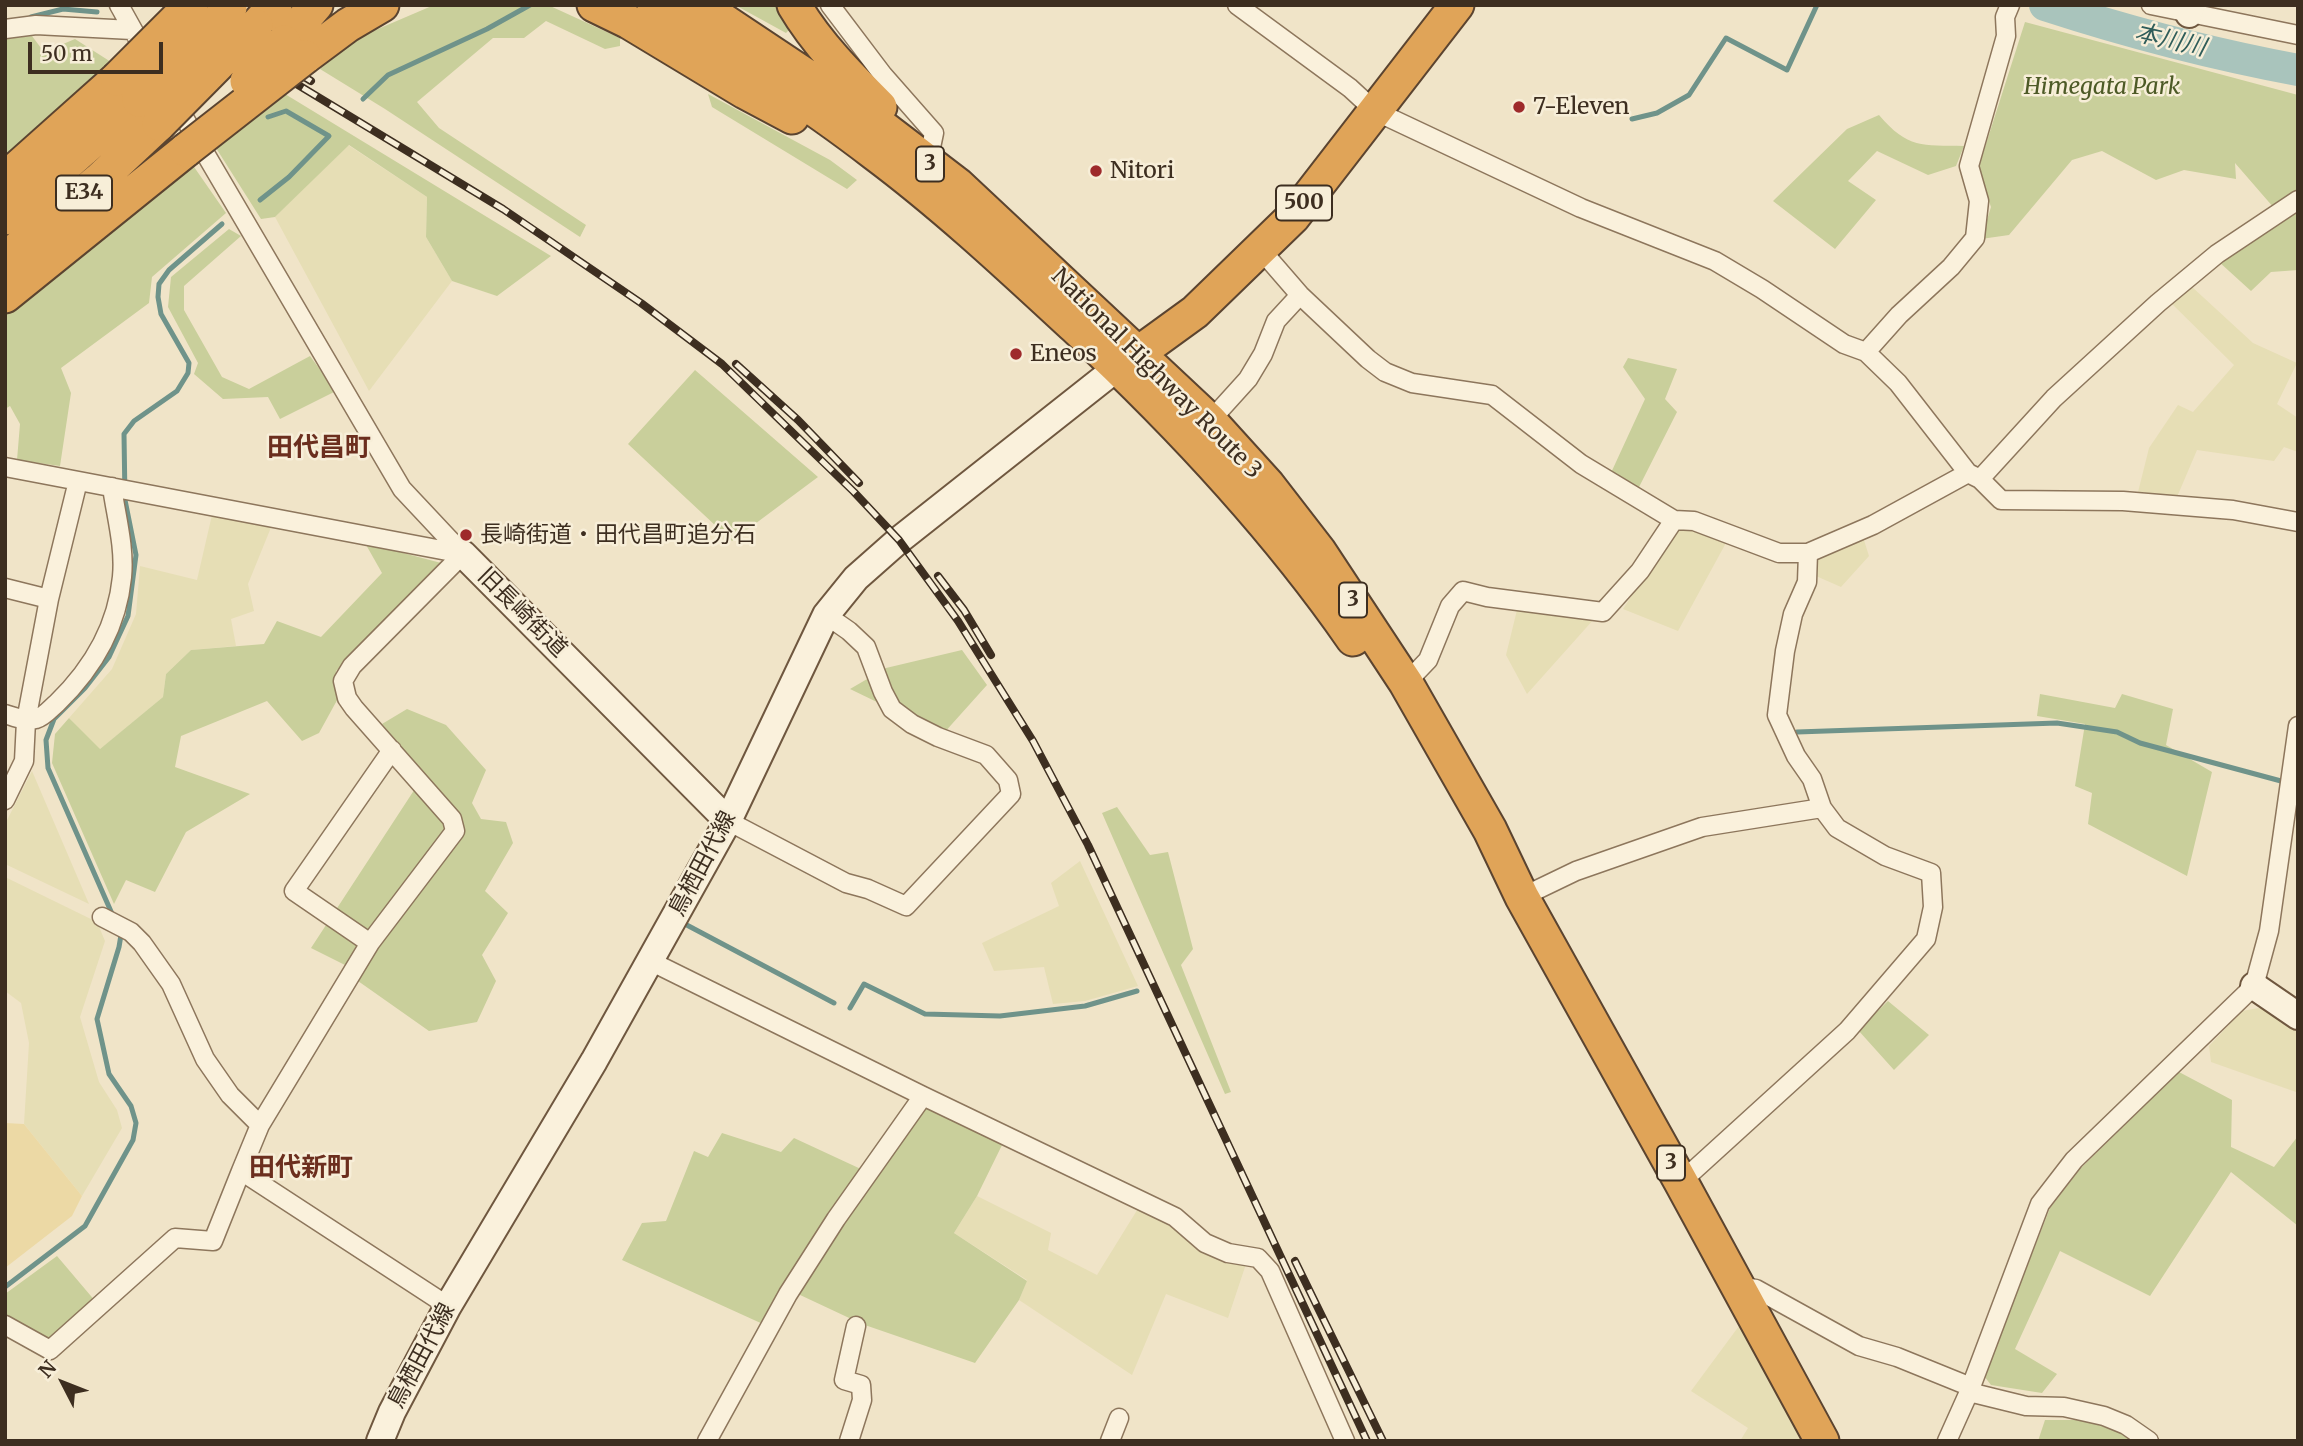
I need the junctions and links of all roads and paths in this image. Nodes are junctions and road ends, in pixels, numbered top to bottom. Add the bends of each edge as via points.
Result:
1 (119, 5) edge
2 (191, 5) edge
3 (316, 5) edge
4 (382, 5) edge
5 (594, 5) edge
6 (654, 5) edge
7 (700, 5) edge
8 (794, 5) edge
9 (830, 5) edge
10 (1237, 5) edge
11 (1457, 5) edge
12 (2151, 5) edge
13 (2191, 9) edge
14 (2008, 11) edge
15 (263, 24) edge
16 (5, 29) edge
17 (132, 30) junction
18 (2298, 35) edge
19 (1376, 111) junction
20 (157, 120) junction
21 (929, 157) junction
22 (5, 179) edge
23 (950, 196) junction
24 (2298, 200) edge
25 (5, 218) edge
26 (1261, 250) junction
27 (5, 259) edge
28 (1300, 295) junction
29 (5, 296) edge
30 (1866, 352) junction
31 (1128, 360) junction
32 (1210, 421) junction
33 (5, 467) edge
34 (1974, 476) junction
35 (78, 481) junction
36 (112, 487) junction
37 (1674, 520) junction
38 (2298, 522) edge
39 (1808, 553) junction
40 (463, 554) junction
41 (5, 588) edge
42 (49, 599) junction
43 (826, 615) junction
44 (1406, 683) junction
45 (5, 714) edge
46 (26, 721) junction
47 (2298, 726) edge
48 (392, 750) junction
49 (5, 800) edge
50 (1822, 808) junction
51 (728, 821) junction
52 (1520, 892) junction
53 (102, 917) dead end
54 (370, 943) junction
55 (650, 961) junction
56 (2254, 986) junction
57 (2298, 1016) edge
58 (923, 1097) junction
59 (260, 1125) junction
60 (241, 1171) junction
61 (1681, 1182) junction
62 (1738, 1286) junction
63 (448, 1306) junction
64 (5, 1325) edge
65 (856, 1326) dead end
66 (1970, 1389) junction
67 (1119, 1418) dead end
68 (380, 1441) edge
69 (707, 1441) edge
70 (849, 1441) edge
71 (1110, 1441) edge
72 (1345, 1441) edge
73 (1822, 1441) edge
74 (1947, 1441) edge
75 (2149, 1441) edge

1 - 17 street
2 - 20 highway, bridge
3 - 15 highway
4 - 15 highway via 348,25
5 - 23 highway via 745,92
6 - 23 highway, National Highway Route 3 / 3 via 801,99 875,153
7 - 23 highway, National Highway Route 3 / 3 via 877,123
8 - 21 highway via 845,72
9 - 21 street via 934,133
10 - 19 street
11 - 19 highway, 500
12 - 13 street
13 - 18 street
14 - 30 street via 2006,36 1969,166 1979,201 1975,238
15 - 20 highway, bridge
15 - 20 highway, E34, bridge
16 - 17 street via 36,25
17 - 40 street via 402,489
19 - 26 highway, 500 via 1293,217
19 - 30 street via 1581,208 1715,261 1844,344
20 - 22 highway
20 - 25 highway, E34
20 - 27 highway, E34 via 99,180
20 - 29 highway via 103,216
21 - 23 highway
23 - 31 highway, National Highway Route 3 / 3
24 - 34 street via 2217,254 2158,303
26 - 28 street
26 - 31 highway, 500 via 1195,312
28 - 32 street via 1276,321 1248,379
28 - 37 street via 1385,372 1412,383 1492,395 1581,464
30 - 34 street via 1898,383
31 - 32 highway, National Highway Route 3 / 3
31 - 43 main road, 鳥栖田代線 via 899,540 856,578
31 - 52 highway, National Highway Route 3 / 3 via 1299,566 1399,706
32 - 44 highway, National Highway Route 3 / 3 via 1319,551
33 - 35 street
34 - 38 street via 2001,500 2123,501 2233,510
34 - 39 street
35 - 36 street
35 - 42 street
36 - 40 street, 旧長崎街道
36 - 46 street via 122,553 116,615 80,680 39,719
37 - 39 street via 1694,520 1779,553
37 - 44 street via 1640,571 1602,612 1463,591 1450,606 1428,660
39 - 50 street via 1807,582 1793,614 1777,715 1812,779
40 - 48 street via 352,666 343,681 354,708
40 - 51 main road, 旧長崎街道
41 - 42 street
42 - 46 street
43 - 51 main road, 鳥栖田代線
43 - 51 street via 866,647 892,709 938,737 986,755 1008,780 1011,794 906,906 846,883
44 - 52 highway, National Highway Route 3 / 3
45 - 46 street
46 - 49 street via 23,761
47 - 56 street via 2269,931
48 - 54 street via 452,820 455,831
48 - 54 street via 294,891
50 - 52 street via 1702,827
50 - 61 street via 1837,828 1885,856 1931,873 1933,906 1926,939 1847,1031
51 - 55 main road, 鳥栖田代線
52 - 61 highway, National Highway Route 3 / 3
53 - 59 street via 142,943 171,984 205,1059 230,1095
54 - 59 street
55 - 58 street
55 - 63 main road, 鳥栖田代線
56 - 57 main road
56 - 66 street via 2074,1160 2040,1204
58 - 69 street via 788,1294
58 - 72 street via 1175,1217 1205,1243 1258,1258 1270,1271
59 - 60 street
60 - 63 street
60 - 64 street via 214,1241 175,1238 50,1350
61 - 62 highway, National Highway Route 3 / 3
62 - 66 street via 1756,1289 1859,1346
62 - 73 highway, National Highway Route 3 / 3
63 - 68 main road, 鳥栖田代線
65 - 70 street via 845,1380 861,1385 862,1400
66 - 74 street
66 - 75 street via 2026,1406 2104,1416
67 - 71 street

